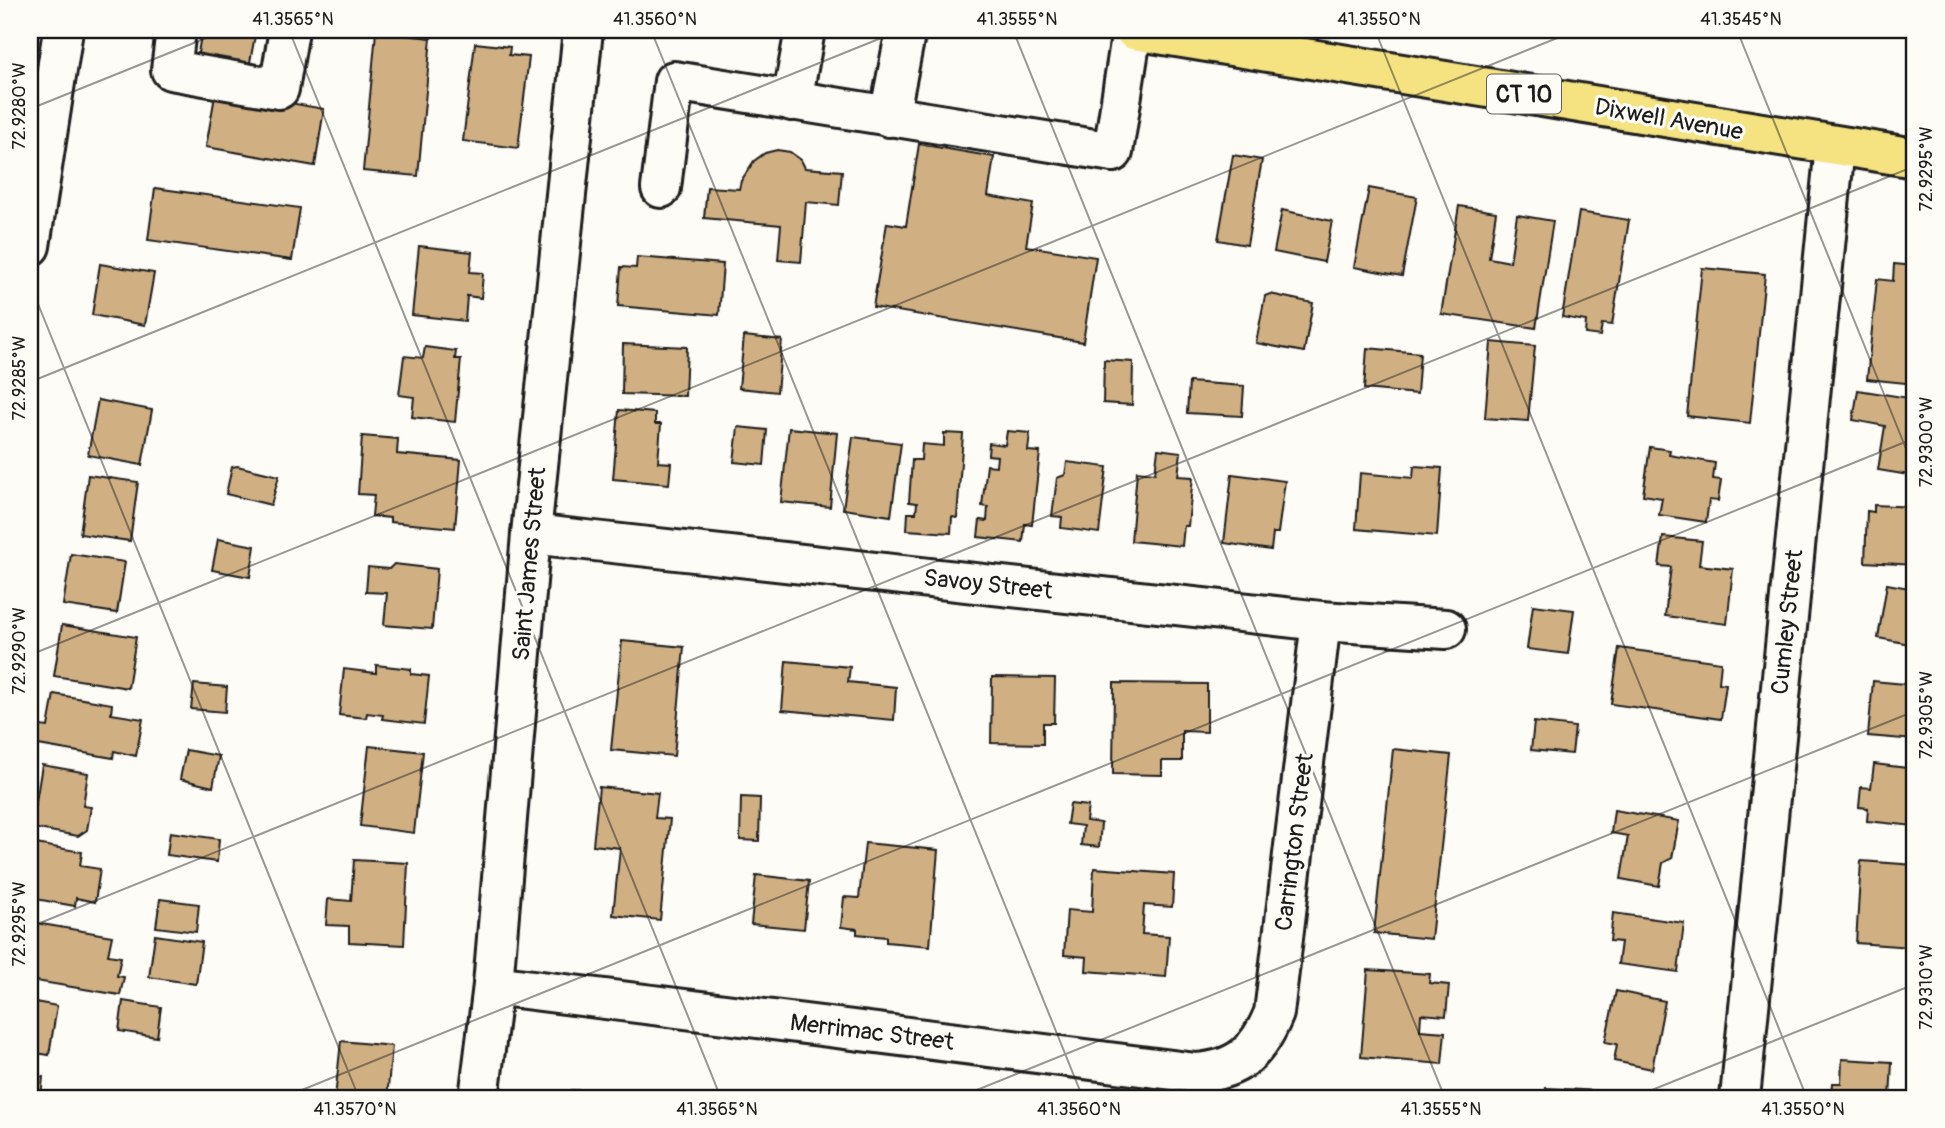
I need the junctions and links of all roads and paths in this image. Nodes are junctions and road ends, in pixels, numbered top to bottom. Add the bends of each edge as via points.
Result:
1 (63, 30) edge
2 (176, 30) edge
3 (583, 30) edge
4 (805, 30) edge
5 (906, 30) edge
6 (1133, 30) edge
7 (280, 32) edge
8 (1277, 41) edge
9 (43, 78) edge
10 (792, 101) junction
11 (889, 117) junction
12 (39, 125) edge
13 (1835, 146) junction
14 (1915, 159) edge
15 (661, 188) dead end
16 (30, 246) edge
17 (531, 534) junction
18 (1321, 621) junction
19 (1446, 629) dead end
20 (493, 985) junction
21 (1247, 1056) joint
22 (479, 1098) edge
23 (1740, 1098) edge

1 - 9 street
2 - 7 street via 171,70 279,89
3 - 17 street, Saint James Street
4 - 10 street
5 - 11 street
6 - 8 main road, Dixwell Avenue / CT 10
6 - 11 street via 1113,152
8 - 13 main road, Dixwell Avenue / CT 10
9 - 12 street
10 - 11 street
10 - 15 street via 674,82
12 - 16 street
13 - 14 main road, Dixwell Avenue / CT 10
13 - 23 street, Cumley Street
17 - 18 street, Savoy Street
17 - 20 street, Saint James Street
18 - 19 street, Savoy Street
18 - 21 street, Carrington Street via 1274,1013
20 - 21 street, Merrimac Street via 1196,1073 1223,1069
20 - 22 street, Saint James Street

